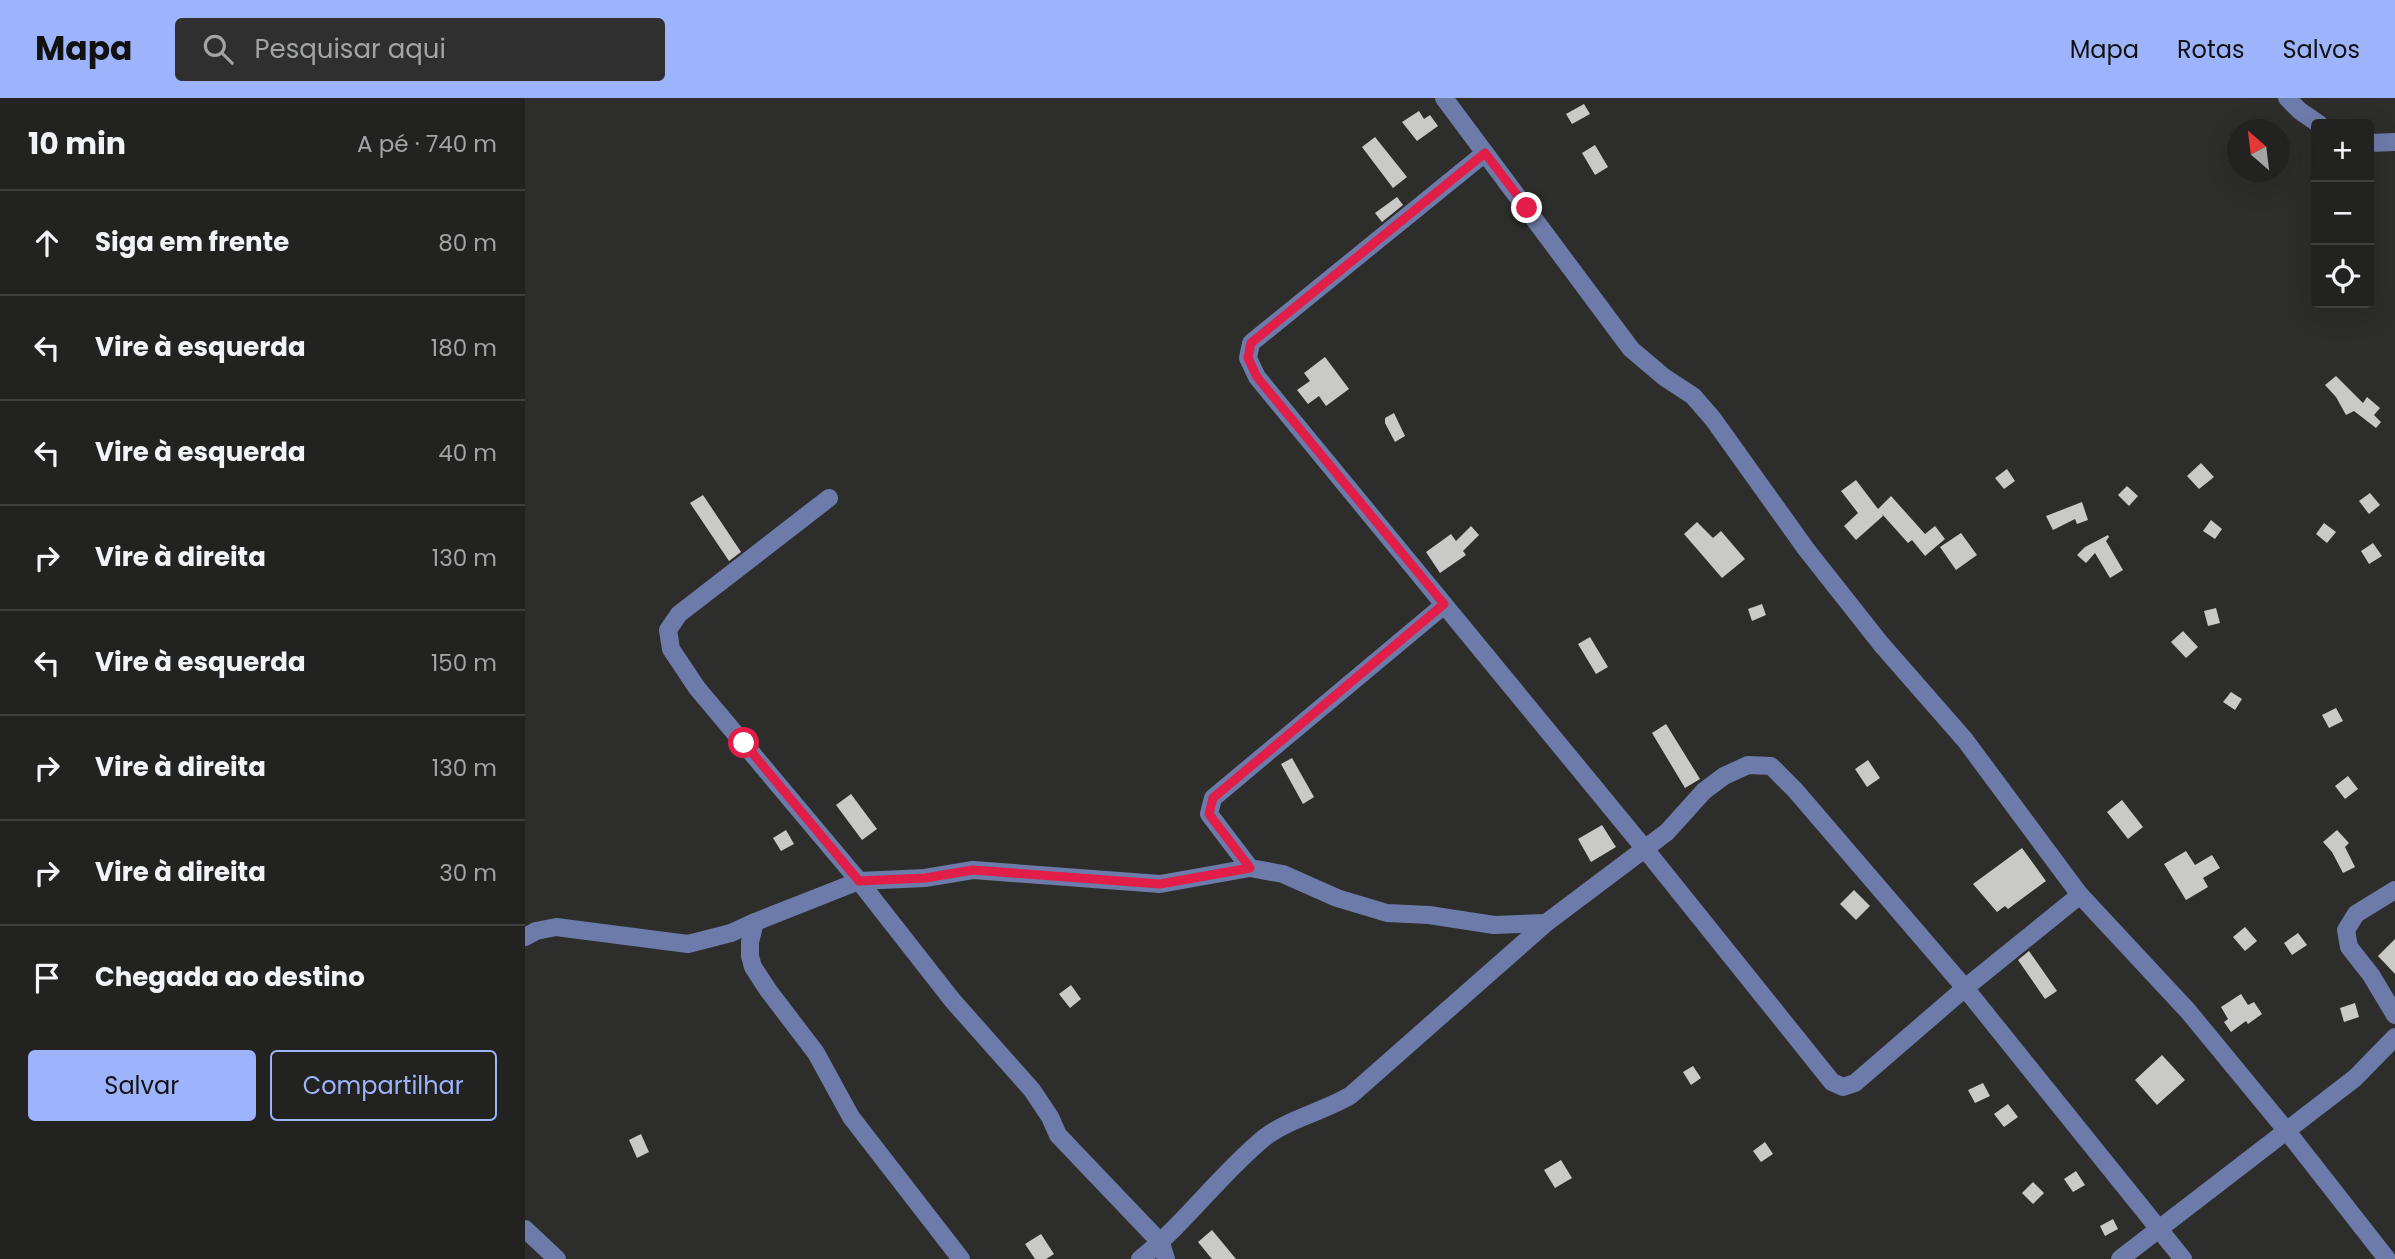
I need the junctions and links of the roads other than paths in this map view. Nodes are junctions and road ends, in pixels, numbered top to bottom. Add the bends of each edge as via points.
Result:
1 (1444, 98) edge
2 (2287, 98) edge
3 (2312, 119) edge
4 (2395, 142) edge
5 (2374, 143) edge
6 (1485, 153) junction
7 (829, 498) dead end
8 (1444, 604) junction
9 (1645, 849) junction
10 (1250, 868) junction
11 (859, 881) junction
12 (2395, 890) edge
13 (2080, 895) junction
14 (755, 922) junction
15 (1546, 923) junction
16 (525, 937) edge
17 (1965, 988) junction
18 (2395, 1015) edge
19 (2395, 1037) edge
20 (2286, 1130) junction
21 (2158, 1228) junction
22 (525, 1229) edge
23 (1164, 1251) edge
24 (557, 1259) edge
25 (961, 1259) edge
26 (1140, 1259) edge
27 (2120, 1259) edge
28 (2183, 1259) edge
29 (2387, 1259) edge

1 - 6 street
2 - 3 street
4 - 5 street
6 - 8 street via 1251,343 1248,358 1257,377
6 - 13 street via 1631,349 1693,396 1713,419 1805,549 1965,740
7 - 11 street via 679,614 668,630 671,649 697,688
8 - 9 street
8 - 10 street via 1213,798 1209,814
9 - 15 street
9 - 17 street via 1724,776 1748,765 1771,766
9 - 17 street via 1832,1082 1843,1087 1855,1083
10 - 11 street via 1160,884 973,870
10 - 15 street via 1283,874 1337,898 1387,913 1494,925
11 - 14 street
11 - 23 street via 953,1001 1032,1090 1058,1135
12 - 18 street via 2356,914 2346,930 2349,947
13 - 17 street
13 - 20 street via 2188,1012
14 - 16 street via 688,944 556,928
14 - 25 street via 750,942 753,967 816,1053 851,1117
15 - 23 street via 1351,1095 1267,1136
17 - 21 street
19 - 20 street via 2355,1078
20 - 21 street
20 - 29 street
21 - 27 street
21 - 28 street
22 - 24 street
23 - 26 street

